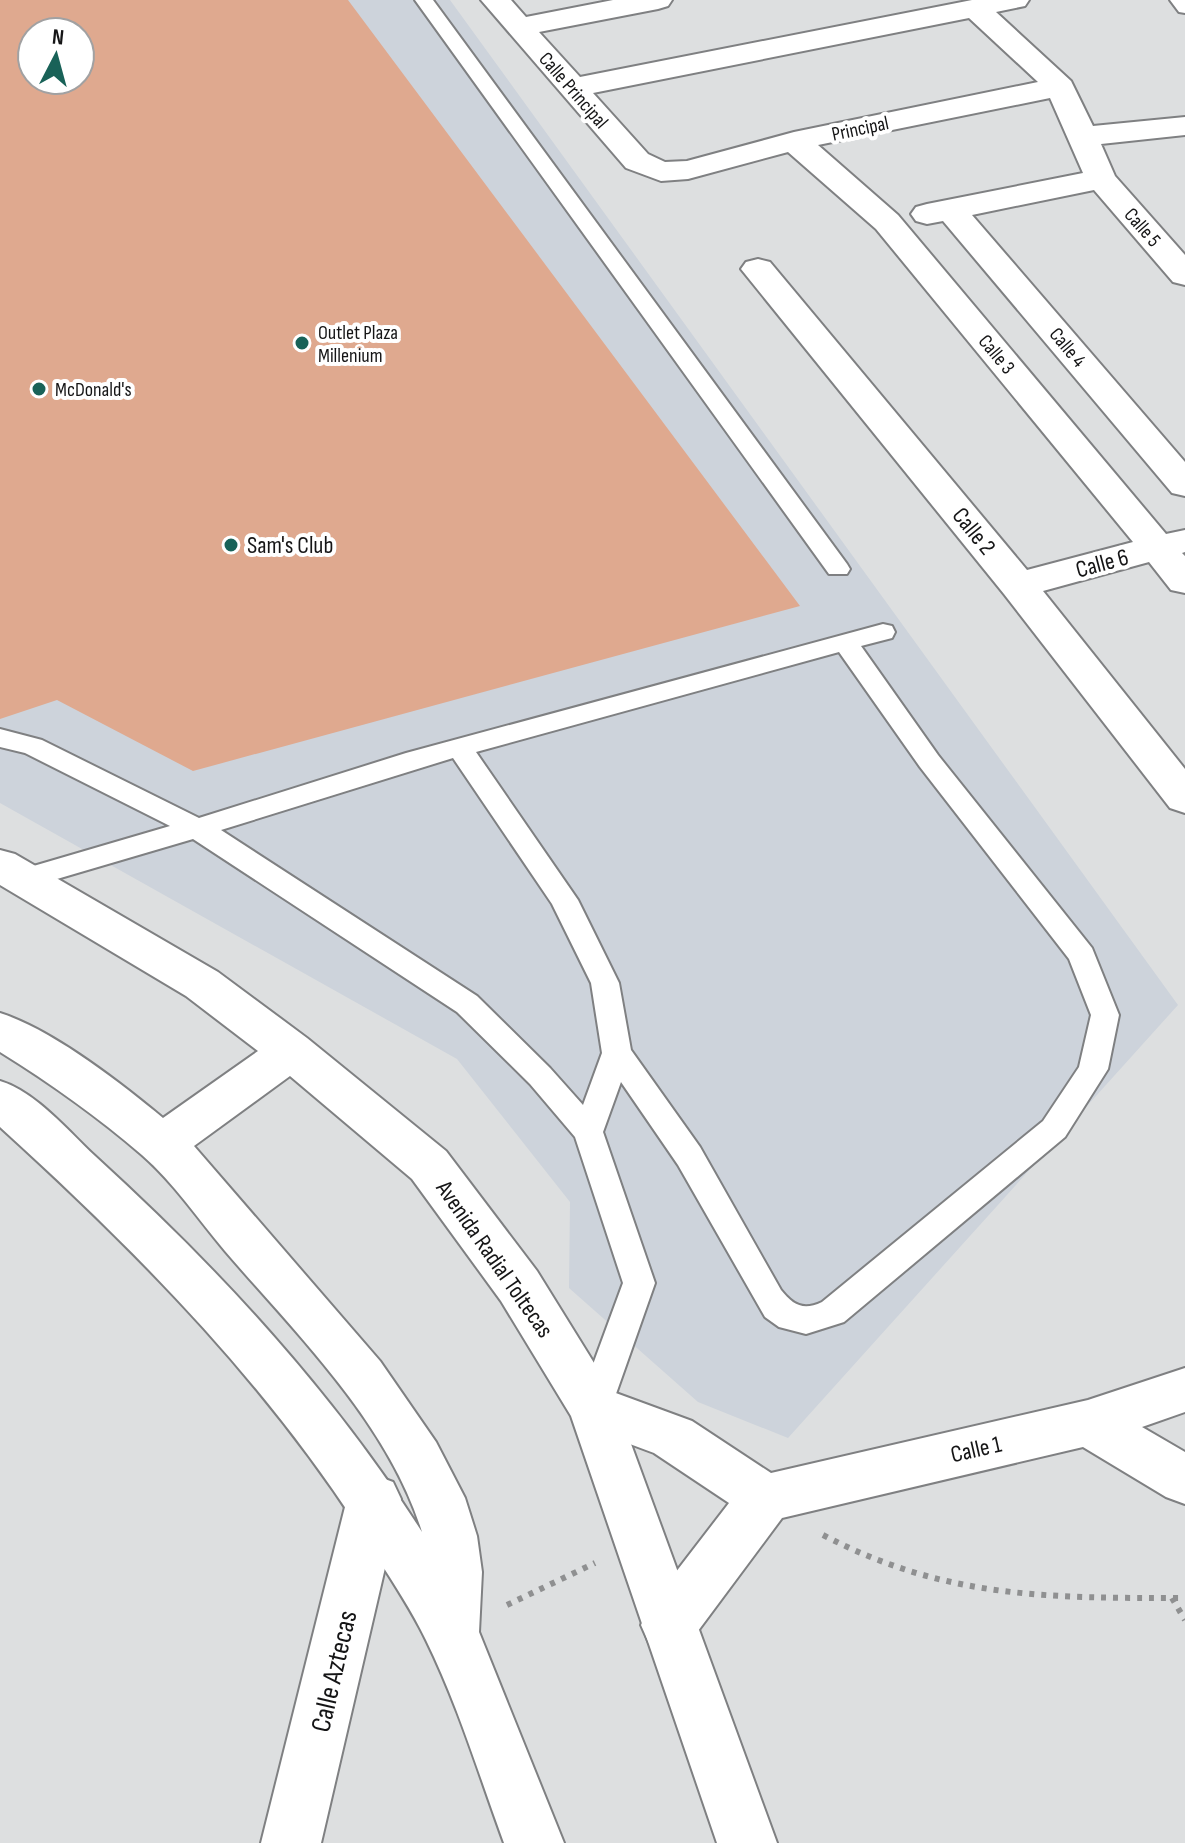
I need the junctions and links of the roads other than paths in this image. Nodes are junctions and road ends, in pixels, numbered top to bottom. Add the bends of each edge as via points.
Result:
1 (424, 0) edge
2 (495, 0) edge
3 (658, 0) edge
4 (1015, 0) edge
5 (1179, 0) edge
6 (1185, 8) edge
7 (976, 9) junction
8 (518, 27) junction
9 (1060, 87) junction
10 (572, 88) junction
11 (1185, 126) edge
12 (1084, 136) junction
13 (794, 141) junction
14 (661, 172) joint
15 (1101, 179) junction
16 (950, 209) junction
17 (887, 222) junction
18 (758, 269) dead end
19 (1185, 275) edge
20 (1185, 485) edge
21 (1171, 544) edge
22 (838, 569) dead end
23 (1185, 581) edge
24 (1018, 585) junction
25 (883, 632) dead end
26 (845, 642) junction
27 (0, 738) edge
28 (459, 747) junction
29 (1185, 798) edge
30 (197, 828) junction
31 (12, 872) edge
32 (0, 1030) edge
33 (291, 1051) junction
34 (617, 1053) junction
35 (0, 1099) edge
36 (588, 1132) junction
37 (162, 1144) junction
38 (1185, 1390) edge
39 (594, 1408) junction
40 (1088, 1423) junction
41 (1185, 1480) edge
42 (765, 1498) junction
43 (374, 1499) junction
44 (669, 1625) junction
45 (451, 1633) junction
46 (291, 1843) edge
47 (534, 1843) edge
48 (747, 1843) edge

1 - 22 lane
2 - 8 street, Calle Principal
3 - 8 street
4 - 7 street
5 - 6 lane
7 - 9 street
7 - 10 street
8 - 10 street, Calle Principal
9 - 12 street, Calle 5
9 - 13 street, Principal
10 - 14 street, Calle Principal via 637,161
11 - 12 street
12 - 15 street, Calle 5
13 - 14 street, Principal via 688,170
13 - 17 street, Calle 3
15 - 16 street
15 - 19 street, Calle 5
16 - 17 street
16 - 20 street, Calle 4
17 - 21 street, Calle 3
18 - 24 street, Calle 2
21 - 23 street, Calle 3
21 - 24 street, Calle 6
24 - 29 street, Calle 2
25 - 26 lane
26 - 28 lane
26 - 34 lane via 929,761 1082,955 1105,1015 1093,1069 1054,1129 833,1312 797,1322 779,1312 770,1299 689,1156
27 - 30 lane via 33,746
28 - 30 lane
28 - 34 lane via 564,900 605,983
30 - 31 lane
30 - 36 lane via 467,1004
31 - 33 street, Avenida Radial Toltecas via 202,984
32 - 37 street via 82,1079
33 - 37 street
33 - 39 street, Avenida Radial Toltecas via 429,1165 519,1286
34 - 36 lane
35 - 43 street via 120,1205 215,1303 294,1393
36 - 39 lane via 639,1283
37 - 45 street via 393,1418 433,1489 450,1534 456,1583
38 - 40 street, Calle 1
39 - 42 street via 673,1437
39 - 44 street, Avenida Radial Toltecas
40 - 41 street
40 - 42 street, Calle 1
42 - 44 street
43 - 45 street
43 - 46 street, Calle Aztecas
44 - 48 street, Avenida Radial Toltecas
45 - 47 street

